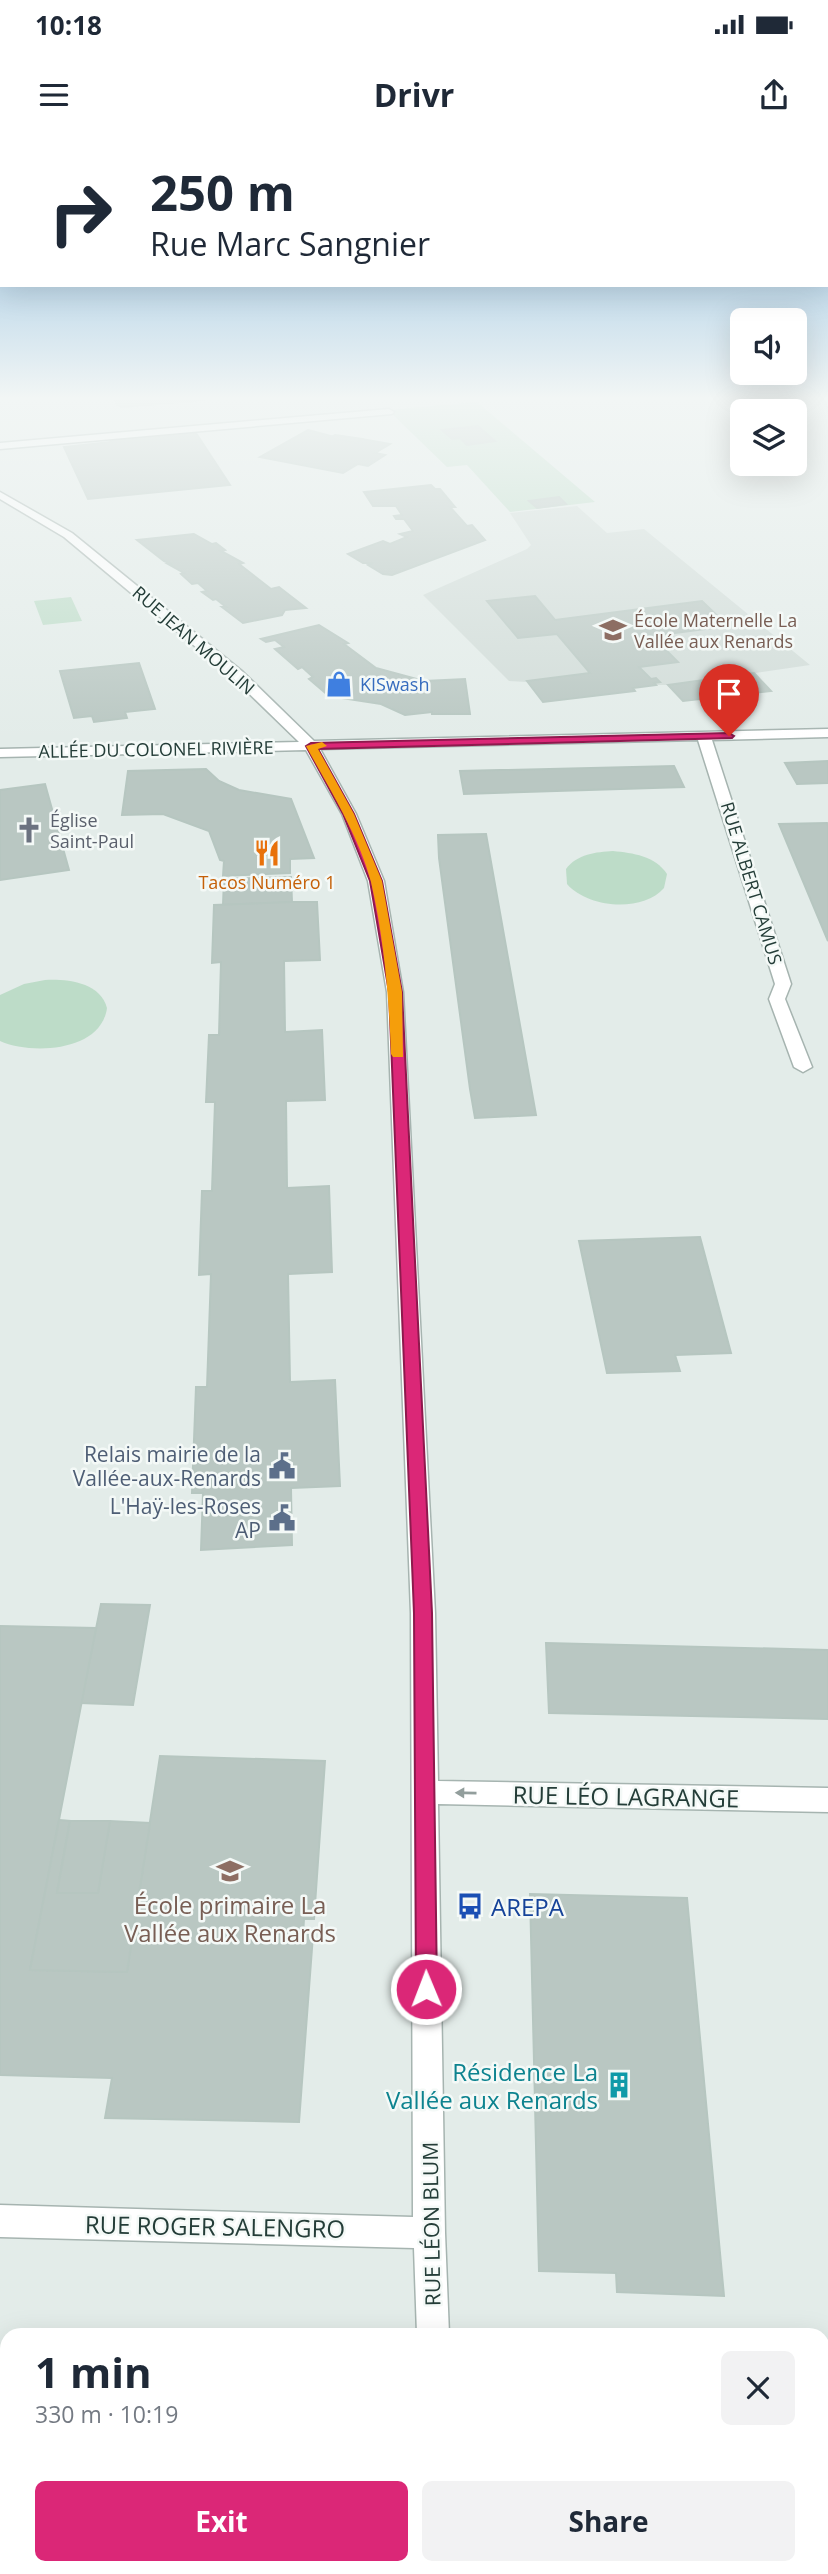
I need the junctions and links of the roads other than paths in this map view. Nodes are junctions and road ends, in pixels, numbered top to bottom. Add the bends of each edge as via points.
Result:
1 (31, 514) edge
2 (828, 733) edge
3 (704, 737) junction
4 (311, 746) junction
5 (0, 753) edge
6 (803, 1067) dead end
7 (425, 1792) junction
8 (828, 1800) edge
9 (0, 2221) edge
10 (429, 2233) junction
11 (433, 2328) edge

1 - 4 street, RUE JEAN MOULIN via 68,536 169,617
2 - 3 street, ALLÉE DU COLONEL RIVIÈRE
3 - 4 street, ALLÉE DU COLONEL RIVIÈRE
3 - 6 street, RUE ALBERT CAMUS via 783,984 777,999
4 - 5 street, ALLÉE DU COLONEL RIVIÈRE
4 - 7 street, RUE LÉON BLUM via 349,814 376,881 395,992 423,1613
8 -> 7 street, RUE LÉO LAGRANGE
7 - 10 street, RUE LÉON BLUM
9 - 10 street, RUE ROGER SALENGRO
10 - 11 street, RUE LÉON BLUM

